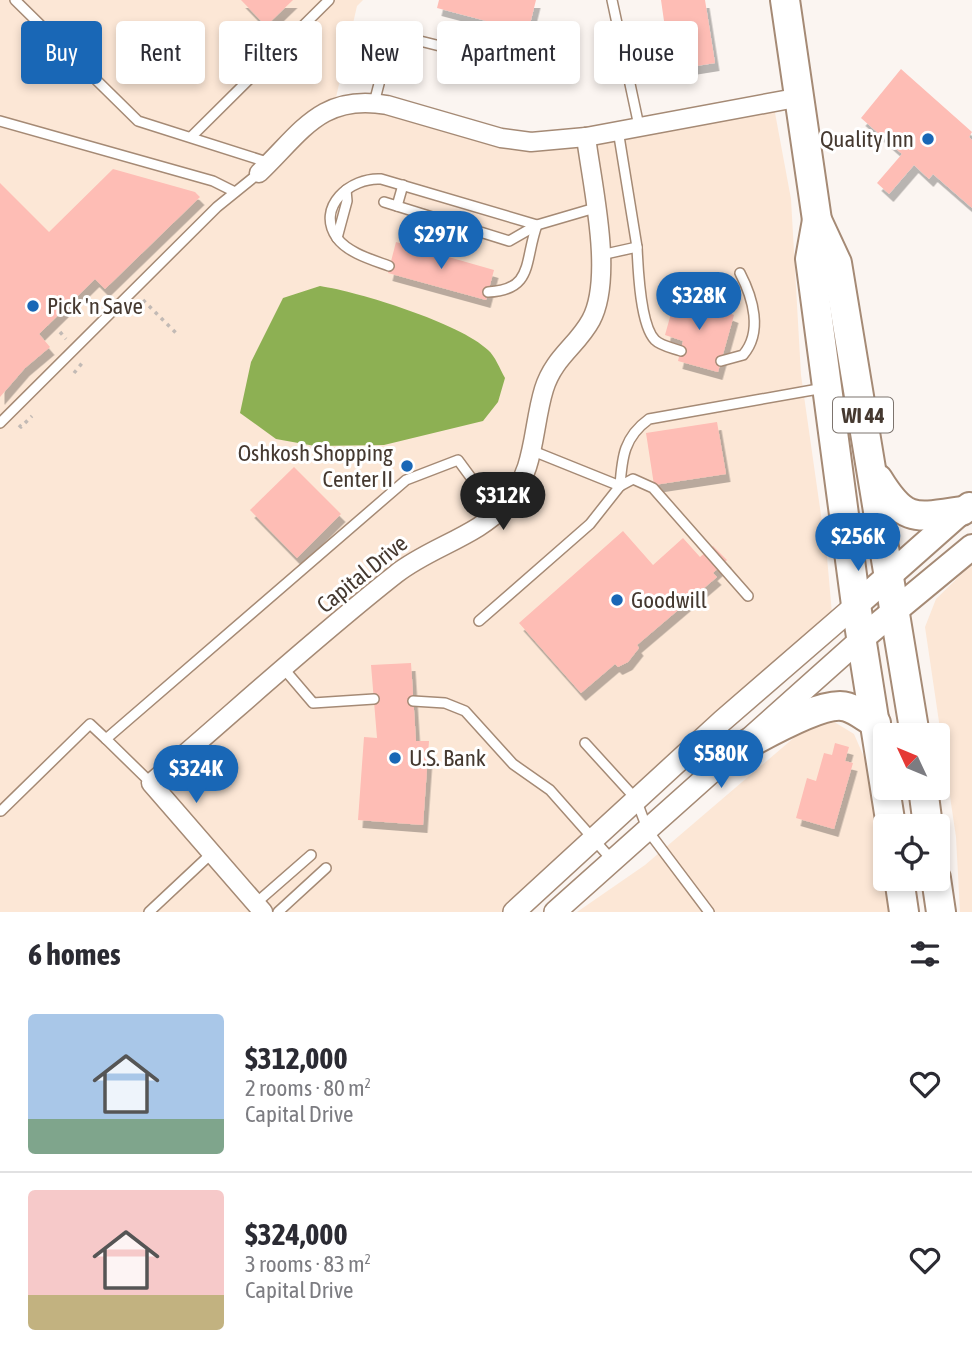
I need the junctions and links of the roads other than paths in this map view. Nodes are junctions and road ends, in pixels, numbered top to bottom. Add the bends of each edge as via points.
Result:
1 (15, 0) edge
2 (329, 0) edge
3 (612, 0) edge
4 (785, 0) edge
5 (437, 45) edge
6 (801, 97) junction
7 (374, 103) junction
8 (0, 121) edge
9 (639, 127) junction
10 (618, 130) junction
11 (191, 137) junction
12 (586, 137) junction
13 (264, 168) junction
14 (403, 185) junction
15 (235, 192) junction
16 (384, 202) dead end
17 (397, 206) junction
18 (595, 208) junction
19 (817, 220) junction
20 (537, 225) junction
21 (637, 247) junction
22 (601, 256) junction
23 (390, 266) dead end
24 (740, 273) dead end
25 (488, 292) dead end
26 (681, 351) dead end
27 (721, 361) dead end
28 (825, 388) junction
29 (0, 423) edge
30 (533, 451) junction
31 (873, 471) junction
32 (620, 486) junction
33 (967, 506) edge
34 (497, 513) junction
35 (972, 547) edge
36 (889, 577) junction
37 (748, 596) dead end
38 (856, 605) junction
39 (895, 613) junction
40 (479, 621) dead end
41 (862, 638) junction
42 (284, 669) junction
43 (374, 699) dead end
44 (413, 701) dead end
45 (876, 723) joint
46 (913, 723) edge
47 (106, 739) junction
48 (585, 743) dead end
49 (732, 752) junction
50 (151, 783) junction
51 (636, 799) junction
52 (1, 811) edge
53 (648, 831) junction
54 (592, 840) junction
55 (212, 853) junction
56 (311, 855) dead end
57 (613, 862) junction
58 (327, 868) dead end
59 (901, 891) edge
60 (938, 891) edge
61 (259, 908) edge
62 (153, 910) edge
63 (278, 912) edge
64 (514, 912) edge
65 (555, 912) edge
66 (709, 912) edge
67 (904, 912) edge
68 (941, 912) edge

1 - 11 lane via 138,121
2 - 11 lane
3 - 9 lane
4 - 6 main road, WI 44
5 - 7 lane via 392,34
6 - 9 street
6 - 19 main road, WI 44
7 - 12 street via 501,138 531,142
7 - 13 street via 328,108
8 - 15 lane via 214,181
9 - 10 street
10 - 12 street
10 - 21 lane
11 - 13 lane
12 - 18 street, Capital Drive
13 - 15 lane
14 - 17 lane
14 - 20 lane
14 - 23 lane via 368,178 354,183 336,198 329,219 337,238
15 - 29 lane
16 - 17 lane
17 - 20 lane via 509,241
18 - 20 lane
18 - 22 street, Capital Drive
19 - 28 main road, WI 44 via 810,259
19 - 31 main road, WI 44 via 837,263
20 - 25 lane via 519,284 506,291
21 - 22 lane
21 - 26 lane via 639,287 651,334 658,342
22 - 30 street, Capital Drive via 596,309 551,371
24 - 27 lane via 749,290 755,330 743,355
28 - 32 lane via 649,419 623,448
28 - 38 main road, WI 44
30 - 32 lane
30 - 34 street, Capital Drive via 516,491
31 - 33 main road via 893,505 903,512 928,516
31 - 36 main road, WI 44
32 - 37 lane via 633,479 653,488
32 - 40 lane via 590,524
33 - 36 main road
34 - 42 street, Capital Drive via 415,560
34 - 47 lane via 458,460 406,480
35 - 39 main road
36 - 38 main road
36 - 39 main road, WI 44
38 - 41 main road, WI 44
38 - 51 street
39 - 41 main road
39 - 46 main road, WI 44
41 - 45 main road, WI 44
41 - 49 street
42 - 43 lane via 313,704
42 - 50 street, Capital Drive
44 - 54 lane via 445,703 465,711 513,764 550,790
45 - 49 main road via 847,707 833,705 812,710
47 - 50 lane
47 - 52 lane via 90,724
48 - 51 lane
49 - 53 street
50 - 55 street
51 - 53 lane
51 - 54 street
53 - 57 street
53 - 66 lane
54 - 57 lane
54 - 64 street
55 - 61 street
55 - 62 lane
56 - 61 lane
57 - 65 street
58 - 63 lane
59 - 67 main road
60 - 68 main road

